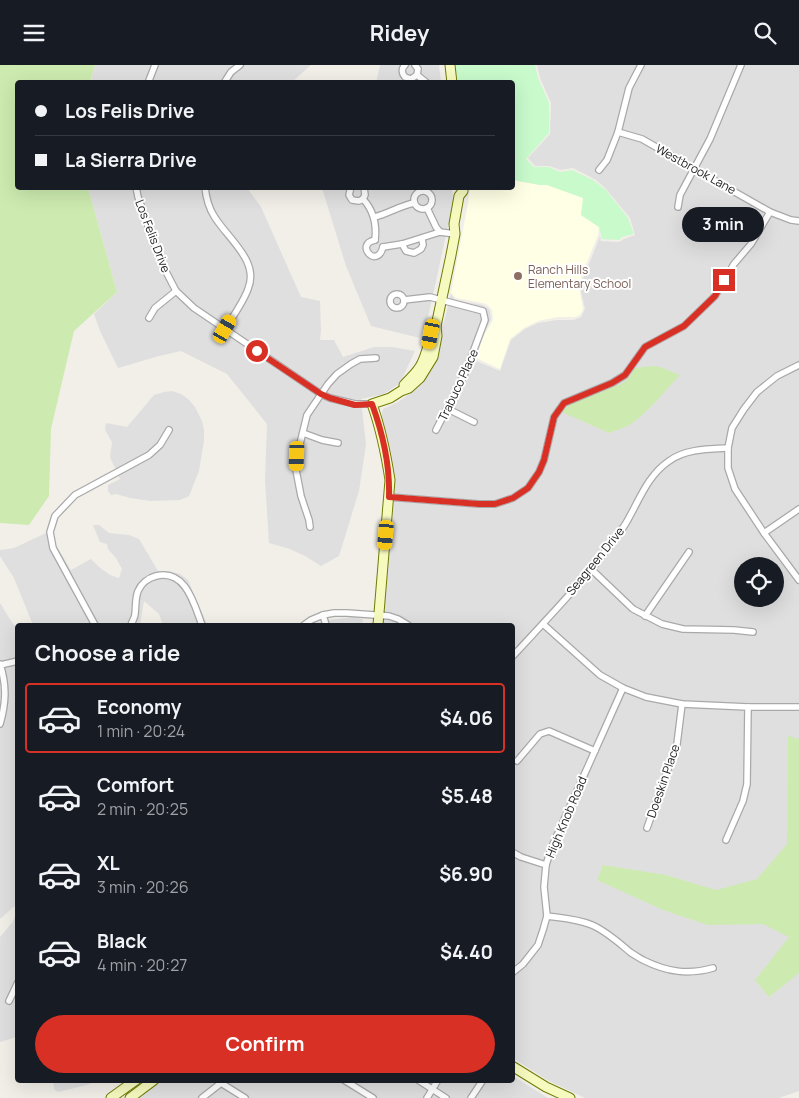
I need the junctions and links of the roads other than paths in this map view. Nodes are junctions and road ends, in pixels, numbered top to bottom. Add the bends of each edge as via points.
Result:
1 (155, 65) edge
2 (240, 65) edge
3 (405, 65) edge
4 (415, 65) edge
5 (450, 65) edge
6 (641, 65) edge
7 (741, 65) edge
8 (417, 75) junction
9 (149, 80) edge
10 (226, 80) edge
11 (423, 80) edge
12 (452, 80) edge
13 (618, 132) junction
14 (694, 168) junction
15 (599, 169) dead end
16 (137, 190) edge
17 (205, 190) edge
18 (350, 190) edge
19 (364, 190) edge
20 (462, 190) edge
21 (363, 199) junction
22 (414, 203) junction
23 (678, 207) dead end
24 (427, 208) junction
25 (770, 212) junction
26 (374, 217) junction
27 (799, 221) edge
28 (440, 232) junction
29 (455, 235) junction
30 (422, 239) junction
31 (374, 241) junction
32 (402, 244) junction
33 (383, 247) junction
34 (176, 291) junction
35 (404, 300) dead end
36 (441, 300) junction
37 (149, 318) dead end
38 (225, 329) junction
39 (376, 358) dead end
40 (799, 365) edge
41 (321, 394) junction
42 (372, 404) junction
43 (448, 409) junction
44 (474, 421) dead end
45 (436, 429) dead end
46 (170, 430) dead end
47 (303, 433) junction
48 (338, 443) dead end
49 (728, 449) junction
50 (389, 497) junction
51 (799, 509) edge
52 (310, 527) dead end
53 (764, 533) junction
54 (689, 552) dead end
55 (591, 569) junction
56 (799, 579) edge
57 (323, 615) junction
58 (645, 616) junction
59 (378, 620) edge
60 (95, 623) edge
61 (132, 623) edge
62 (201, 623) edge
63 (307, 623) edge
64 (325, 623) edge
65 (405, 623) edge
66 (543, 624) junction
67 (752, 632) dead end
68 (515, 654) edge
69 (15, 662) edge
70 (0, 665) edge
71 (622, 688) junction
72 (682, 704) junction
73 (748, 707) junction
74 (799, 707) edge
75 (0, 724) edge
76 (594, 751) junction
77 (517, 761) dead end
78 (647, 828) dead end
79 (726, 840) dead end
80 (515, 854) edge
81 (546, 865) junction
82 (547, 916) junction
83 (714, 968) dead end
84 (515, 971) edge
85 (15, 988) edge
86 (9, 1001) dead end
87 (515, 1068) edge
88 (132, 1083) edge
89 (150, 1083) edge
90 (349, 1083) edge
91 (423, 1083) edge
92 (436, 1083) edge
93 (481, 1083) edge
94 (433, 1089) junction
95 (111, 1098) edge
96 (130, 1098) edge
97 (202, 1098) edge
98 (245, 1098) edge
99 (373, 1098) edge
100 (427, 1098) edge
101 (446, 1098) edge
102 (471, 1098) edge
103 (570, 1098) edge

1 - 9 street
2 - 10 street
3 - 8 street via 402,72 405,77 411,79
4 - 8 street
5 - 12 main road
6 - 13 street via 629,88
7 - 14 street via 710,139
8 - 11 street
13 - 14 street, Westbrook Lane via 642,139
13 - 15 street via 608,160
14 - 23 street via 680,195
14 - 25 street, Westbrook Lane
16 - 34 street, Los Felis Drive via 160,260
17 - 38 street via 214,217 245,257 250,272 249,288
18 - 21 street via 352,200
19 - 21 street
20 - 29 main road via 454,224
21 - 26 street
22 - 24 street via 419,209
22 - 24 street via 416,194 426,191 432,196
22 - 26 street
24 - 28 street
25 - 27 street, Westbrook Lane
25 - 50 street via 715,296 684,326 645,347 625,375 564,403 554,417 539,472 528,488 495,504
26 - 31 street
28 - 29 street
28 - 30 street
29 - 36 main road
30 - 32 street
30 - 32 street via 421,249 414,253 406,251
31 - 33 street
31 - 33 street via 367,244 368,254 377,256
32 - 33 street
34 - 37 street via 155,308
34 - 38 street, Los Felis Drive
35 - 36 street via 430,297
36 - 42 main road via 436,325 413,377 401,391
36 - 43 street, Trabuco Place via 483,311 485,320
38 - 41 street, Los Felis Drive
39 - 41 street via 360,359 351,364 337,374
40 - 49 street via 777,375 757,392 732,428
41 - 42 street, Los Felis Drive via 355,405
41 - 47 street via 307,415
42 - 50 main road via 387,457
43 - 44 street
43 - 45 street, Trabuco Place
46 - 60 street via 149,455 75,495 55,517 50,532 53,548
47 - 48 street
47 - 52 street via 296,470
49 - 53 street via 728,467 735,489
49 - 55 street, Seagreen Drive via 688,453 670,460 655,472 626,523
50 - 59 main road
51 - 53 street
53 - 56 street
54 - 58 street
55 - 58 street
55 - 66 street, Seagreen Drive
57 - 59 street via 347,613
57 - 63 street
57 - 64 street
58 - 67 street via 683,629
59 - 65 street via 389,616
61 - 62 street via 138,589 156,576 170,576 183,583
66 - 68 street, Seagreen Drive
66 - 71 street via 600,675
69 - 70 street
70 - 75 street via 6,694
71 - 72 street via 646,697
71 - 76 street, High Knob Road
72 - 73 street
72 - 78 street, Doeskin Place via 677,744
73 - 74 street
73 - 79 street via 747,784
76 - 77 street via 549,731 540,734
76 - 81 street, High Knob Road
80 - 81 street
81 - 82 street, High Knob Road
82 - 83 street via 592,925 654,966 678,972
82 - 84 street, High Knob Road via 538,945
85 - 86 street
87 - 103 main road
88 - 95 main road
89 - 96 main road
90 - 99 street
91 - 94 street
92 - 94 street
93 - 102 street
94 - 100 street
94 - 101 street
97 - 98 street via 221,1083

